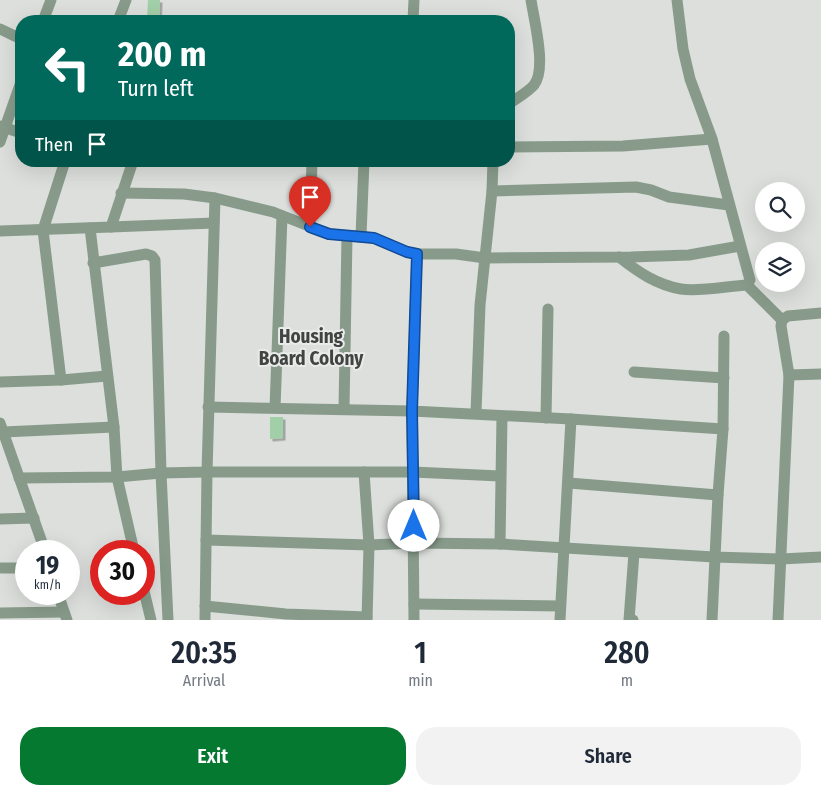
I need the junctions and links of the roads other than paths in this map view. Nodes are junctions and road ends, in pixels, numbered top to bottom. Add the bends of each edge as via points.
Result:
1 (51, 0) edge
2 (126, 0) edge
3 (414, 0) edge
4 (531, 0) edge
5 (678, 0) edge
6 (45, 15) edge
7 (120, 15) edge
8 (414, 15) edge
9 (0, 28) edge
10 (15, 36) edge
11 (15, 97) edge
12 (515, 99) edge
13 (3, 126) edge
14 (15, 131) edge
15 (712, 139) junction
16 (0, 142) edge
17 (515, 147) edge
18 (63, 167) edge
19 (131, 167) edge
20 (312, 167) edge
21 (364, 167) edge
22 (493, 167) edge
23 (492, 191) junction
24 (121, 193) junction
25 (215, 198) junction
26 (729, 205) junction
27 (282, 216) junction
28 (214, 223) junction
29 (310, 227) junction
30 (90, 228) junction
31 (110, 228) junction
32 (43, 230) junction
33 (0, 232) edge
34 (346, 236) junction
35 (360, 236) junction
36 (740, 246) junction
37 (417, 254) junction
38 (619, 257) junction
39 (485, 258) junction
40 (93, 263) junction
41 (747, 285) junction
42 (548, 309) dead end
43 (821, 313) edge
44 (782, 320) junction
45 (724, 336) dead end
46 (634, 372) dead end
47 (821, 374) edge
48 (789, 375) junction
49 (107, 376) junction
50 (724, 378) junction
51 (61, 380) junction
52 (0, 382) edge
53 (208, 407) junction
54 (275, 408) junction
55 (344, 409) junction
56 (412, 411) junction
57 (476, 413) junction
58 (502, 416) junction
59 (546, 418) junction
60 (571, 419) junction
61 (114, 427) junction
62 (1, 428) edge
63 (724, 429) junction
64 (207, 472) junction
65 (364, 472) junction
66 (413, 472) junction
67 (161, 473) junction
68 (500, 476) junction
69 (116, 477) junction
70 (19, 478) junction
71 (569, 483) junction
72 (718, 495) junction
73 (34, 518) junction
74 (0, 519) edge
75 (41, 540) edge
76 (131, 540) edge
77 (206, 540) junction
78 (414, 543) junction
79 (500, 544) junction
80 (368, 545) junction
81 (565, 548) junction
82 (634, 553) junction
83 (714, 557) junction
84 (821, 558) edge
85 (781, 559) junction
86 (0, 568) edge
87 (15, 568) edge
88 (414, 604) junction
89 (147, 605) edge
90 (206, 606) junction
91 (560, 606) junction
92 (0, 613) edge
93 (66, 616) edge
94 (367, 618) edge
95 (150, 620) edge
96 (168, 620) edge
97 (205, 620) edge
98 (414, 620) edge
99 (560, 620) edge
100 (633, 620) edge
101 (712, 620) edge
102 (778, 620) edge

1 - 6 street
2 - 7 street
3 - 8 street
4 - 12 street via 539,49 538,76 534,85
5 - 15 street via 690,79
9 - 10 street
11 - 13 street
13 - 14 street
13 - 16 street
15 - 17 street via 613,146
15 - 26 street
18 - 32 street
19 - 24 street
20 - 29 street
21 - 35 street
22 - 23 street
23 - 26 street via 636,187 669,197
23 - 39 street
24 - 25 street
24 - 31 street
25 - 27 street
25 - 28 street
26 - 36 street
27 - 29 street
27 - 54 street
28 - 31 street
28 - 53 street
29 - 34 street
30 - 31 street
30 - 32 street
30 - 40 street
32 - 33 street
32 - 51 street
34 - 35 street
34 - 55 street
35 - 37 street
36 - 38 street via 689,255
36 - 41 street via 750,280
37 - 39 street
37 - 56 street
38 - 39 street
38 - 41 street via 639,273 680,289
39 - 57 street
40 - 49 street
40 - 67 street via 146,254 155,260
41 - 44 street
42 - 59 street
43 - 44 street via 788,316
44 - 48 street
45 - 50 street
46 - 50 street
47 - 48 street
48 - 85 street
49 - 51 street
49 - 61 street
50 - 63 street
51 - 52 street
53 - 54 street
53 - 64 street
54 - 55 street
55 - 56 street
56 - 57 street
56 - 66 street
57 - 58 street
58 - 59 street
58 - 68 street
59 - 60 street
60 - 63 street
60 - 71 street
61 - 62 street
61 - 69 street
62 - 70 street
63 - 72 street
64 - 65 street
64 - 67 street
64 - 77 street
65 - 66 street
65 - 80 street
66 - 68 street
66 - 78 street
67 - 69 street
67 - 96 street
68 - 79 street
69 - 70 street
69 - 76 street
70 - 73 street
71 - 72 street
71 - 81 street
72 - 83 street
73 - 74 street
73 - 75 street
77 - 80 street
77 - 90 street
78 - 79 street
78 - 80 street
78 - 88 street
79 - 81 street
80 - 94 street
81 - 82 street
81 - 91 street
82 - 83 street
82 - 100 street via 629,620
83 - 85 street
83 - 101 street
84 - 85 street
85 - 102 street
86 - 87 street
88 - 91 street
88 - 98 street
89 - 95 street
90 - 94 street
90 - 97 street
91 - 99 street
92 - 93 street

